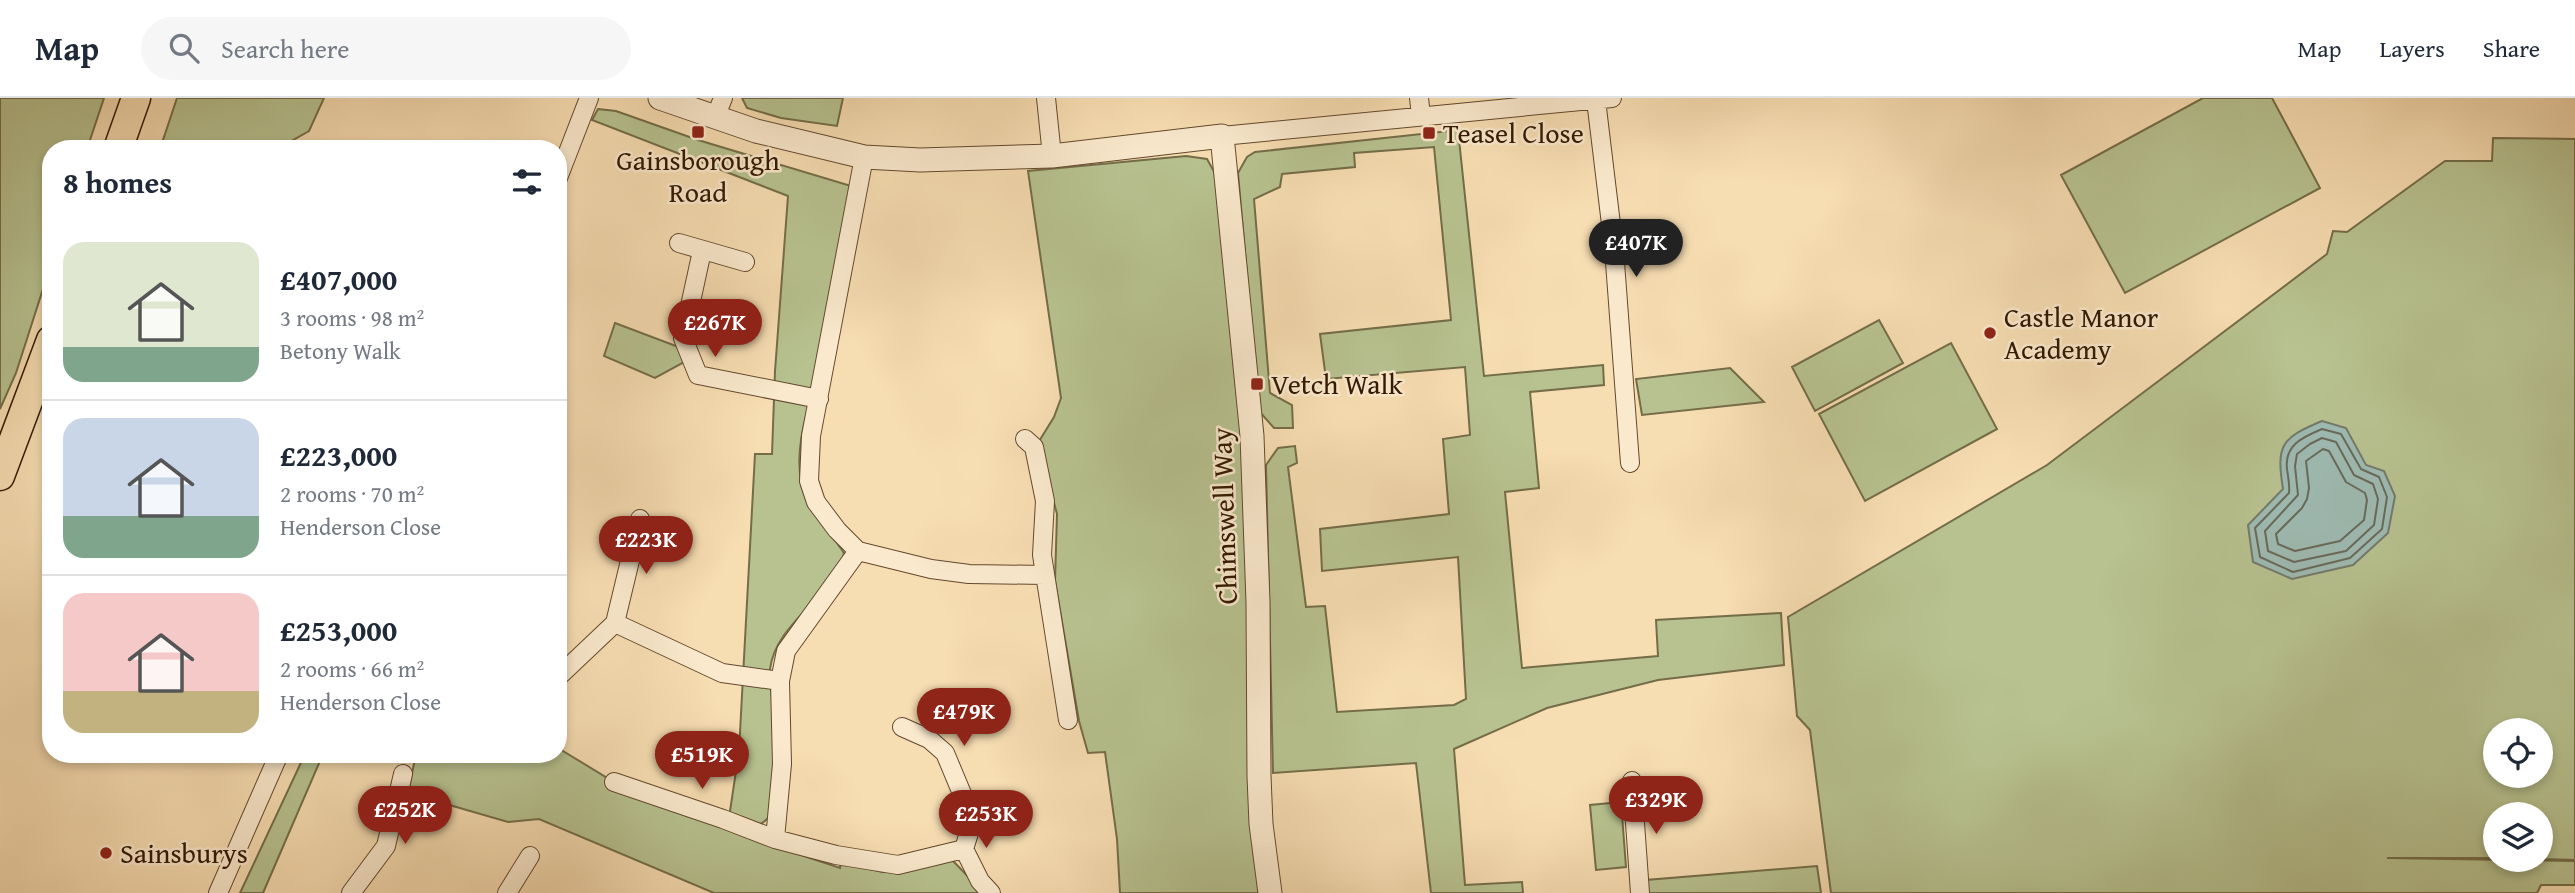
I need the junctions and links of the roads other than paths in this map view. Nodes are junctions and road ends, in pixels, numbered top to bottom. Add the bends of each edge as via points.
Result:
1 (136, 98) edge
2 (589, 98) edge
3 (660, 98) edge
4 (1046, 98) edge
5 (1604, 99) edge
6 (1420, 107) edge
7 (719, 108) edge
8 (1222, 136) junction
9 (121, 140) edge
10 (567, 155) edge
11 (1052, 156) junction
12 (864, 157) junction
13 (679, 243) dead end
14 (702, 251) junction
15 (745, 262) dead end
16 (42, 364) edge
17 (819, 399) junction
18 (1025, 439) dead end
19 (1630, 463) dead end
20 (0, 476) edge
21 (639, 519) dead end
22 (858, 551) junction
23 (1045, 575) junction
24 (615, 623) junction
25 (567, 668) edge
26 (780, 681) junction
27 (1068, 720) dead end
28 (902, 727) dead end
29 (275, 763) edge
30 (403, 774) dead end
31 (1632, 781) dead end
32 (614, 782) dead end
33 (775, 839) junction
34 (964, 849) junction
35 (530, 856) dead end
36 (986, 887) edge
37 (218, 893) edge
38 (351, 893) edge
39 (506, 893) edge
40 (1270, 893) edge
41 (1640, 893) edge

1 - 9 main road
2 - 10 street
3 - 7 street
4 - 11 street
5 - 6 street
5 - 19 street
6 - 8 street
7 - 12 street via 756,131
8 - 11 street
8 - 40 street, Chimswell Way via 1252,436 1259,776
11 - 12 street
12 - 17 street
13 - 14 street
14 - 15 street
14 - 17 street via 683,338 698,375
16 - 20 main road
17 - 22 street via 809,481 816,502
18 - 23 street via 1034,447 1045,501
21 - 24 street
22 - 23 street via 931,569
22 - 26 street via 786,652
23 - 27 street
24 - 25 street
24 - 26 street via 722,673
26 - 33 street via 782,764
28 - 34 street via 929,738 945,752 974,820
29 - 37 street
30 - 38 street via 386,846
31 - 41 street
32 - 33 street
33 - 34 street via 898,865
34 - 36 street
35 - 39 street

